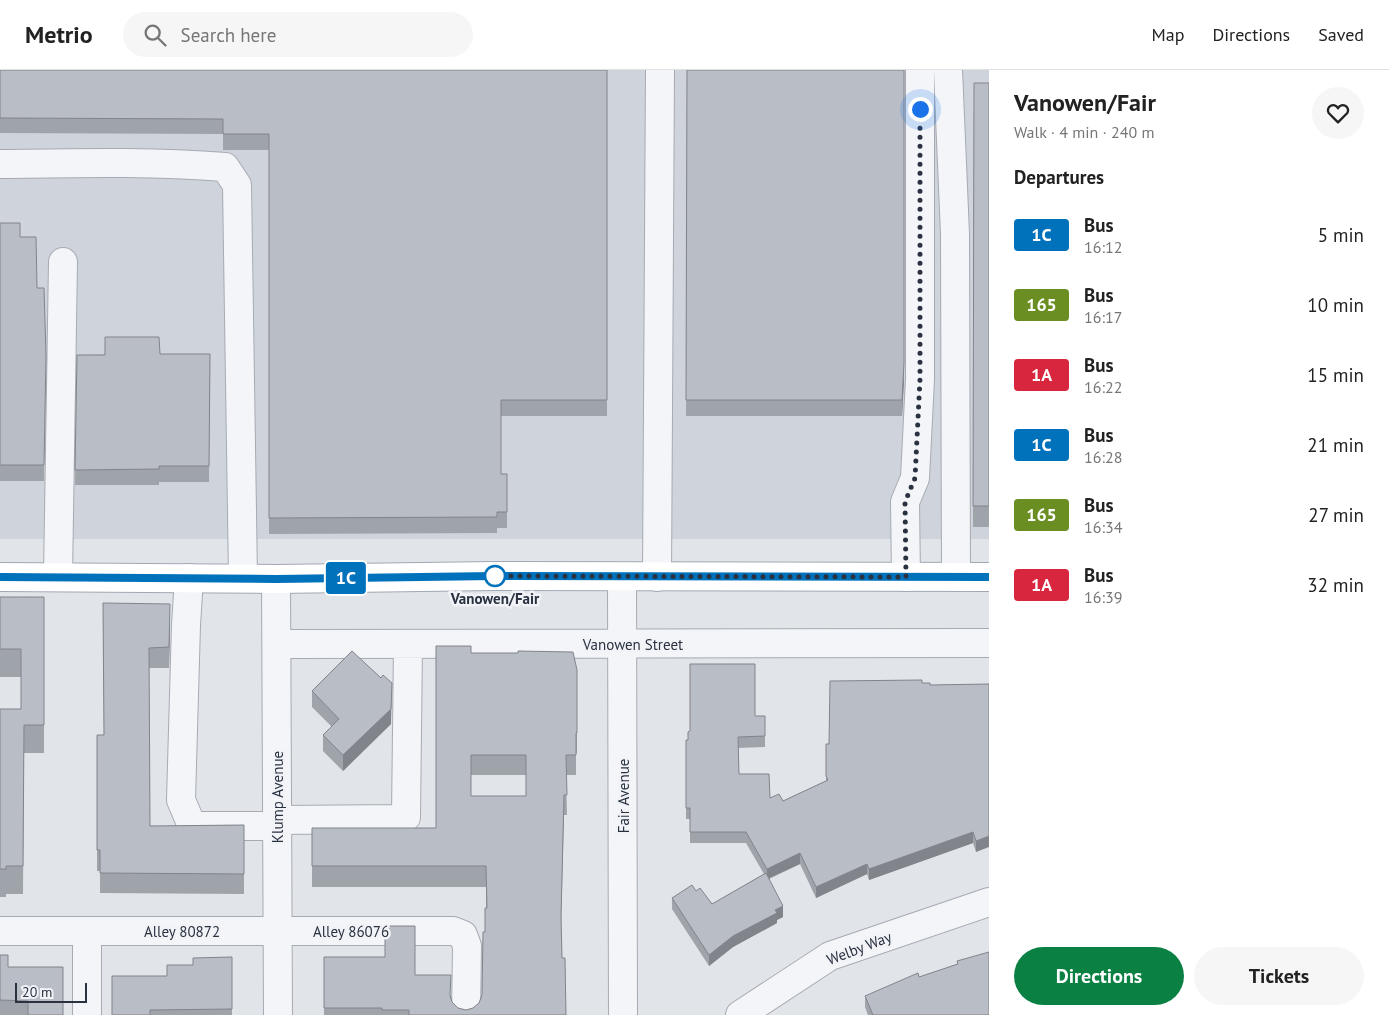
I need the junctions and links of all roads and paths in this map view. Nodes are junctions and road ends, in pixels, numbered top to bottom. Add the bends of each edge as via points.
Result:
1 (660, 70) edge
2 (920, 70) edge
3 (948, 70) edge
4 (0, 164) edge
5 (63, 262) dead end
6 (0, 577) edge
7 (58, 577) junction
8 (622, 577) junction
9 (657, 577) junction
10 (906, 577) junction
11 (956, 577) junction
12 (989, 577) edge
13 (189, 578) junction
14 (243, 578) junction
15 (276, 579) junction
16 (989, 643) edge
17 (277, 644) junction
18 (408, 644) junction
19 (622, 644) junction
20 (277, 823) junction
21 (989, 902) edge
22 (0, 931) edge
23 (86, 931) junction
24 (278, 931) junction
25 (87, 1015) edge
26 (278, 1015) edge
27 (466, 1015) edge
28 (623, 1015) edge
29 (740, 1015) edge

1 - 9 street
2 - 10 street via 920,379 915,478 905,502
3 - 11 street via 955,234
4 - 14 street via 215,166 225,167 237,185
5 - 7 street
6 - 7 main road
7 - 13 main road
8 - 9 main road
8 - 15 main road
8 - 19 street, Fair Avenue
9 - 10 main road
10 - 11 main road
11 - 12 main road
13 - 14 main road
13 - 20 street via 181,800 192,826
14 - 15 main road
15 - 17 street, Klump Avenue
16 - 19 street, Vanowen Street
17 - 18 street, Vanowen Street
17 - 20 street, Klump Avenue
18 - 19 street, Vanowen Street
18 - 20 street via 406,817
19 - 28 street, Fair Avenue
20 - 24 street, Klump Avenue
21 - 29 street, Welby Way via 830,956
22 - 23 street, Alley 80872
23 - 24 street, Alley 80872
23 - 25 street
24 - 26 street, Klump Avenue
24 - 27 street, Alley 86076 via 452,931 463,936 466,946

